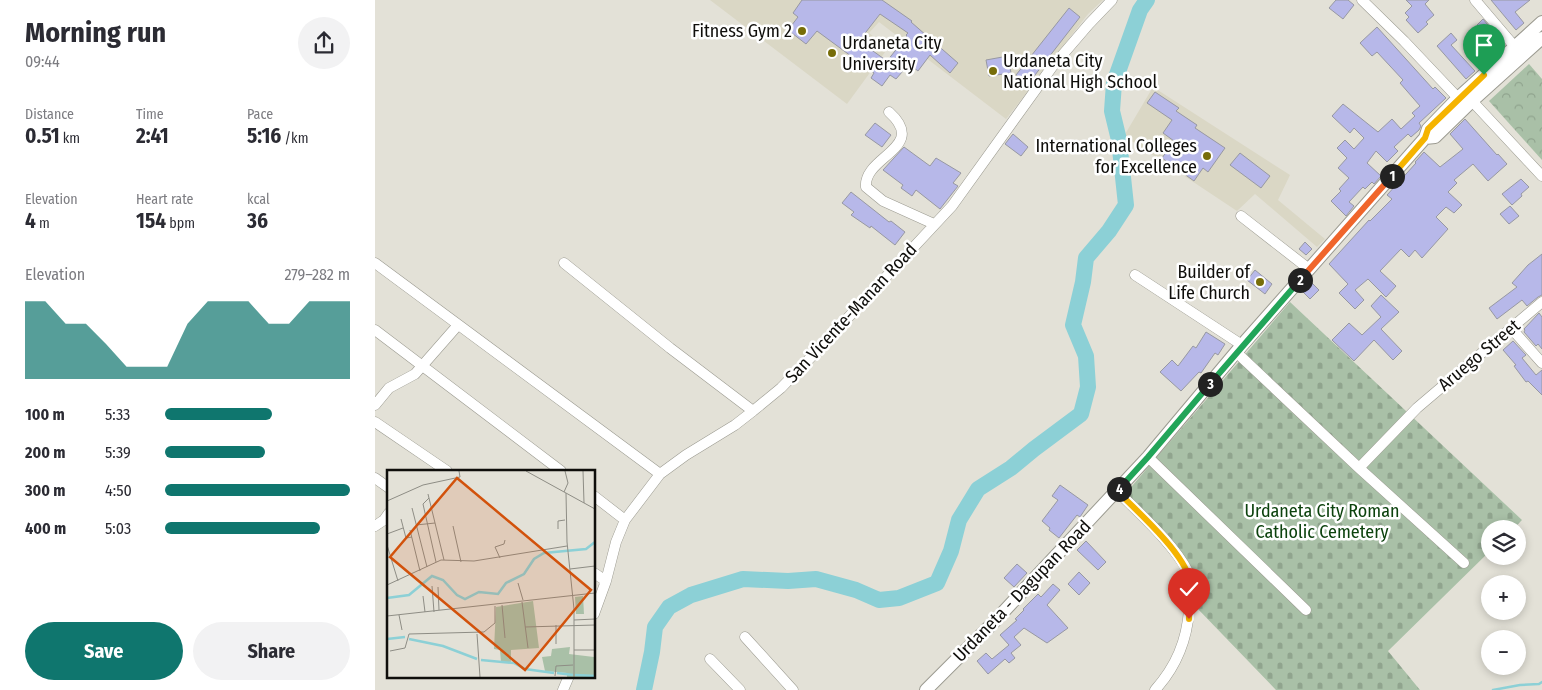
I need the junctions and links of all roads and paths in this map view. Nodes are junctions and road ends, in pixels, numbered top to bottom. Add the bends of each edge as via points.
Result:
1 (1113, 0) edge
2 (1362, 0) edge
3 (1475, 0) edge
4 (1542, 22) edge
5 (1542, 38) edge
6 (1513, 55) junction
7 (1458, 98) junction
8 (1472, 101) junction
9 (889, 112) dead end
10 (1425, 138) junction
11 (1542, 176) edge
12 (1241, 216) dead end
13 (934, 224) junction
14 (375, 263) edge
15 (564, 263) dead end
16 (1309, 269) junction
17 (1135, 275) dead end
18 (1542, 302) edge
19 (459, 325) junction
20 (1511, 328) junction
21 (375, 330) edge
22 (1239, 349) junction
23 (1542, 363) edge
24 (422, 366) junction
25 (375, 405) edge
26 (753, 411) junction
27 (375, 422) edge
28 (1148, 457) junction
29 (1359, 468) junction
30 (446, 470) edge
31 (560, 470) edge
32 (660, 474) junction
33 (375, 478) edge
34 (387, 487) edge
35 (1117, 491) junction
36 (595, 497) edge
37 (387, 516) edge
38 (625, 520) junction
39 (375, 526) edge
40 (1464, 564) dead end
41 (595, 574) edge
42 (606, 581) junction
43 (1306, 610) dead end
44 (595, 611) edge
45 (745, 636) dead end
46 (711, 659) dead end
47 (568, 678) edge
48 (563, 690) edge
49 (740, 690) edge
50 (793, 690) edge
51 (926, 690) edge
52 (1155, 690) edge

1 - 13 street, San Vicente-Manan Road via 1052,67 971,182
2 - 7 street
3 - 6 street
4 - 6 main road
5 - 6 main road
6 - 7 main road
6 - 8 main road
7 - 8 street
7 - 10 main road via 1428,129
8 - 10 main road via 1435,137
8 - 11 street
9 - 13 street via 901,126 902,136 870,172 866,187 883,201
10 - 16 main road, Urdaneta - Dagupan Road
12 - 16 street
13 - 26 street, San Vicente-Manan Road via 816,352
14 - 19 street
15 - 26 street
16 - 22 main road, Urdaneta - Dagupan Road
17 - 22 street
18 - 20 street, Aruego Street
19 - 24 street
19 - 32 street
20 - 23 street
20 - 29 street, Aruego Street via 1417,408
21 - 24 street
22 - 28 main road, Urdaneta - Dagupan Road
22 - 29 street
24 - 25 street via 409,378 389,388
24 - 31 street
26 - 32 street, San Vicente-Manan Road
27 - 30 street
28 - 35 main road, Urdaneta - Dagupan Road
28 - 43 street
29 - 40 street
32 - 38 street, San Vicente-Manan Road
33 - 34 street
35 - 51 main road, Urdaneta - Dagupan Road
35 - 52 street via 1180,558 1192,590 1185,638 1171,670
36 - 38 street
37 - 39 street
38 - 42 street, San Vicente-Manan Road
41 - 42 street
42 - 44 street, San Vicente-Manan Road
45 - 50 street
46 - 49 street
47 - 48 street

